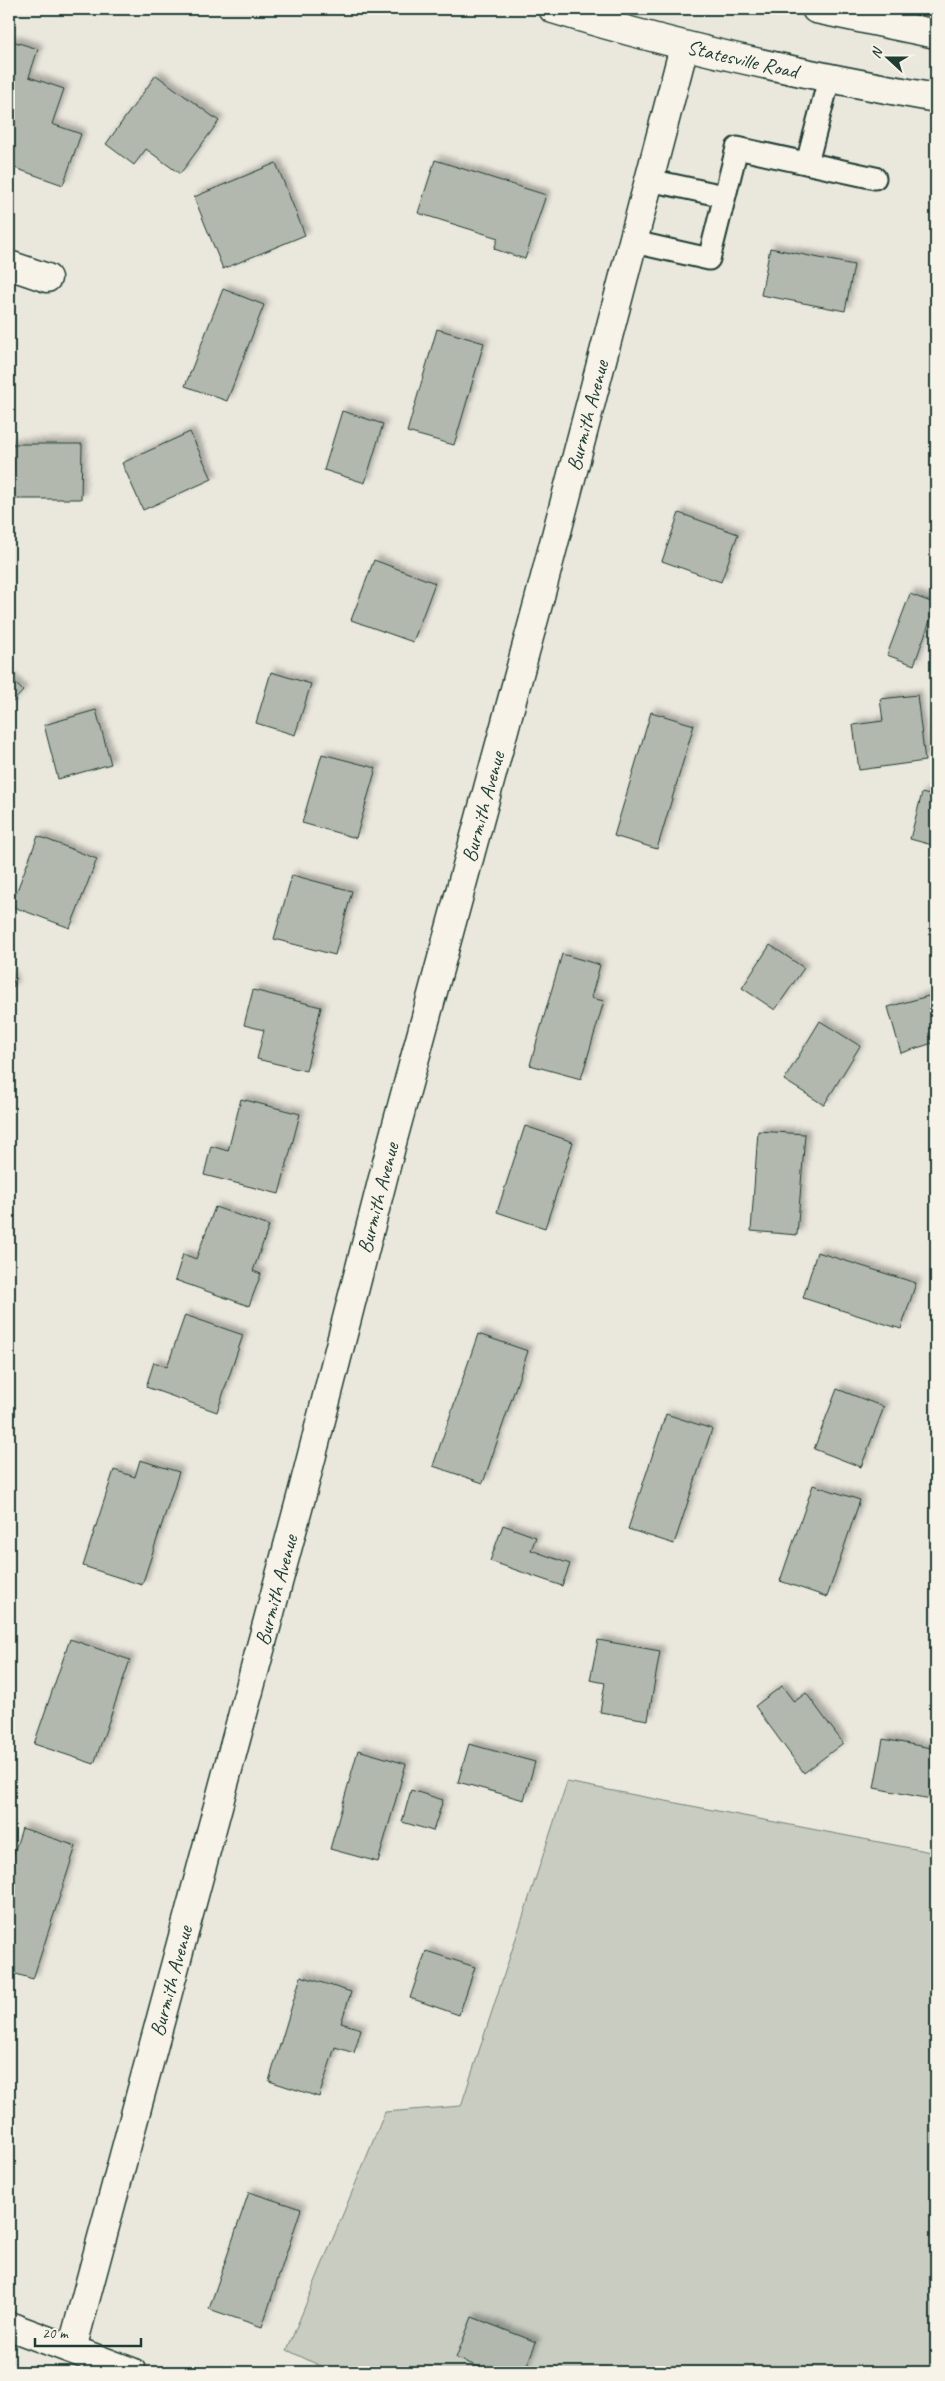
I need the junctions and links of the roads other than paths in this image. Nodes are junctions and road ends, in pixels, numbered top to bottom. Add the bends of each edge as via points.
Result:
1 (553, 9) edge
2 (816, 9) edge
3 (936, 34) edge
4 (684, 47) junction
5 (829, 79) junction
6 (936, 98) edge
7 (807, 163) junction
8 (875, 178) dead end
9 (650, 180) junction
10 (724, 196) junction
11 (634, 242) junction
12 (9, 264) edge
13 (48, 278) dead end
14 (9, 2326) edge
15 (72, 2349) junction
16 (132, 2372) edge

1 - 4 street, Statesville Road
2 - 3 street
4 - 5 street, Statesville Road
4 - 9 street, Burmith Avenue
5 - 6 street, Statesville Road
5 - 7 lane
7 - 8 lane
7 - 10 lane via 737,148
9 - 10 lane
9 - 11 street, Burmith Avenue
10 - 11 lane via 709,259
11 - 15 street, Burmith Avenue
12 - 13 street
14 - 15 street
15 - 16 street

